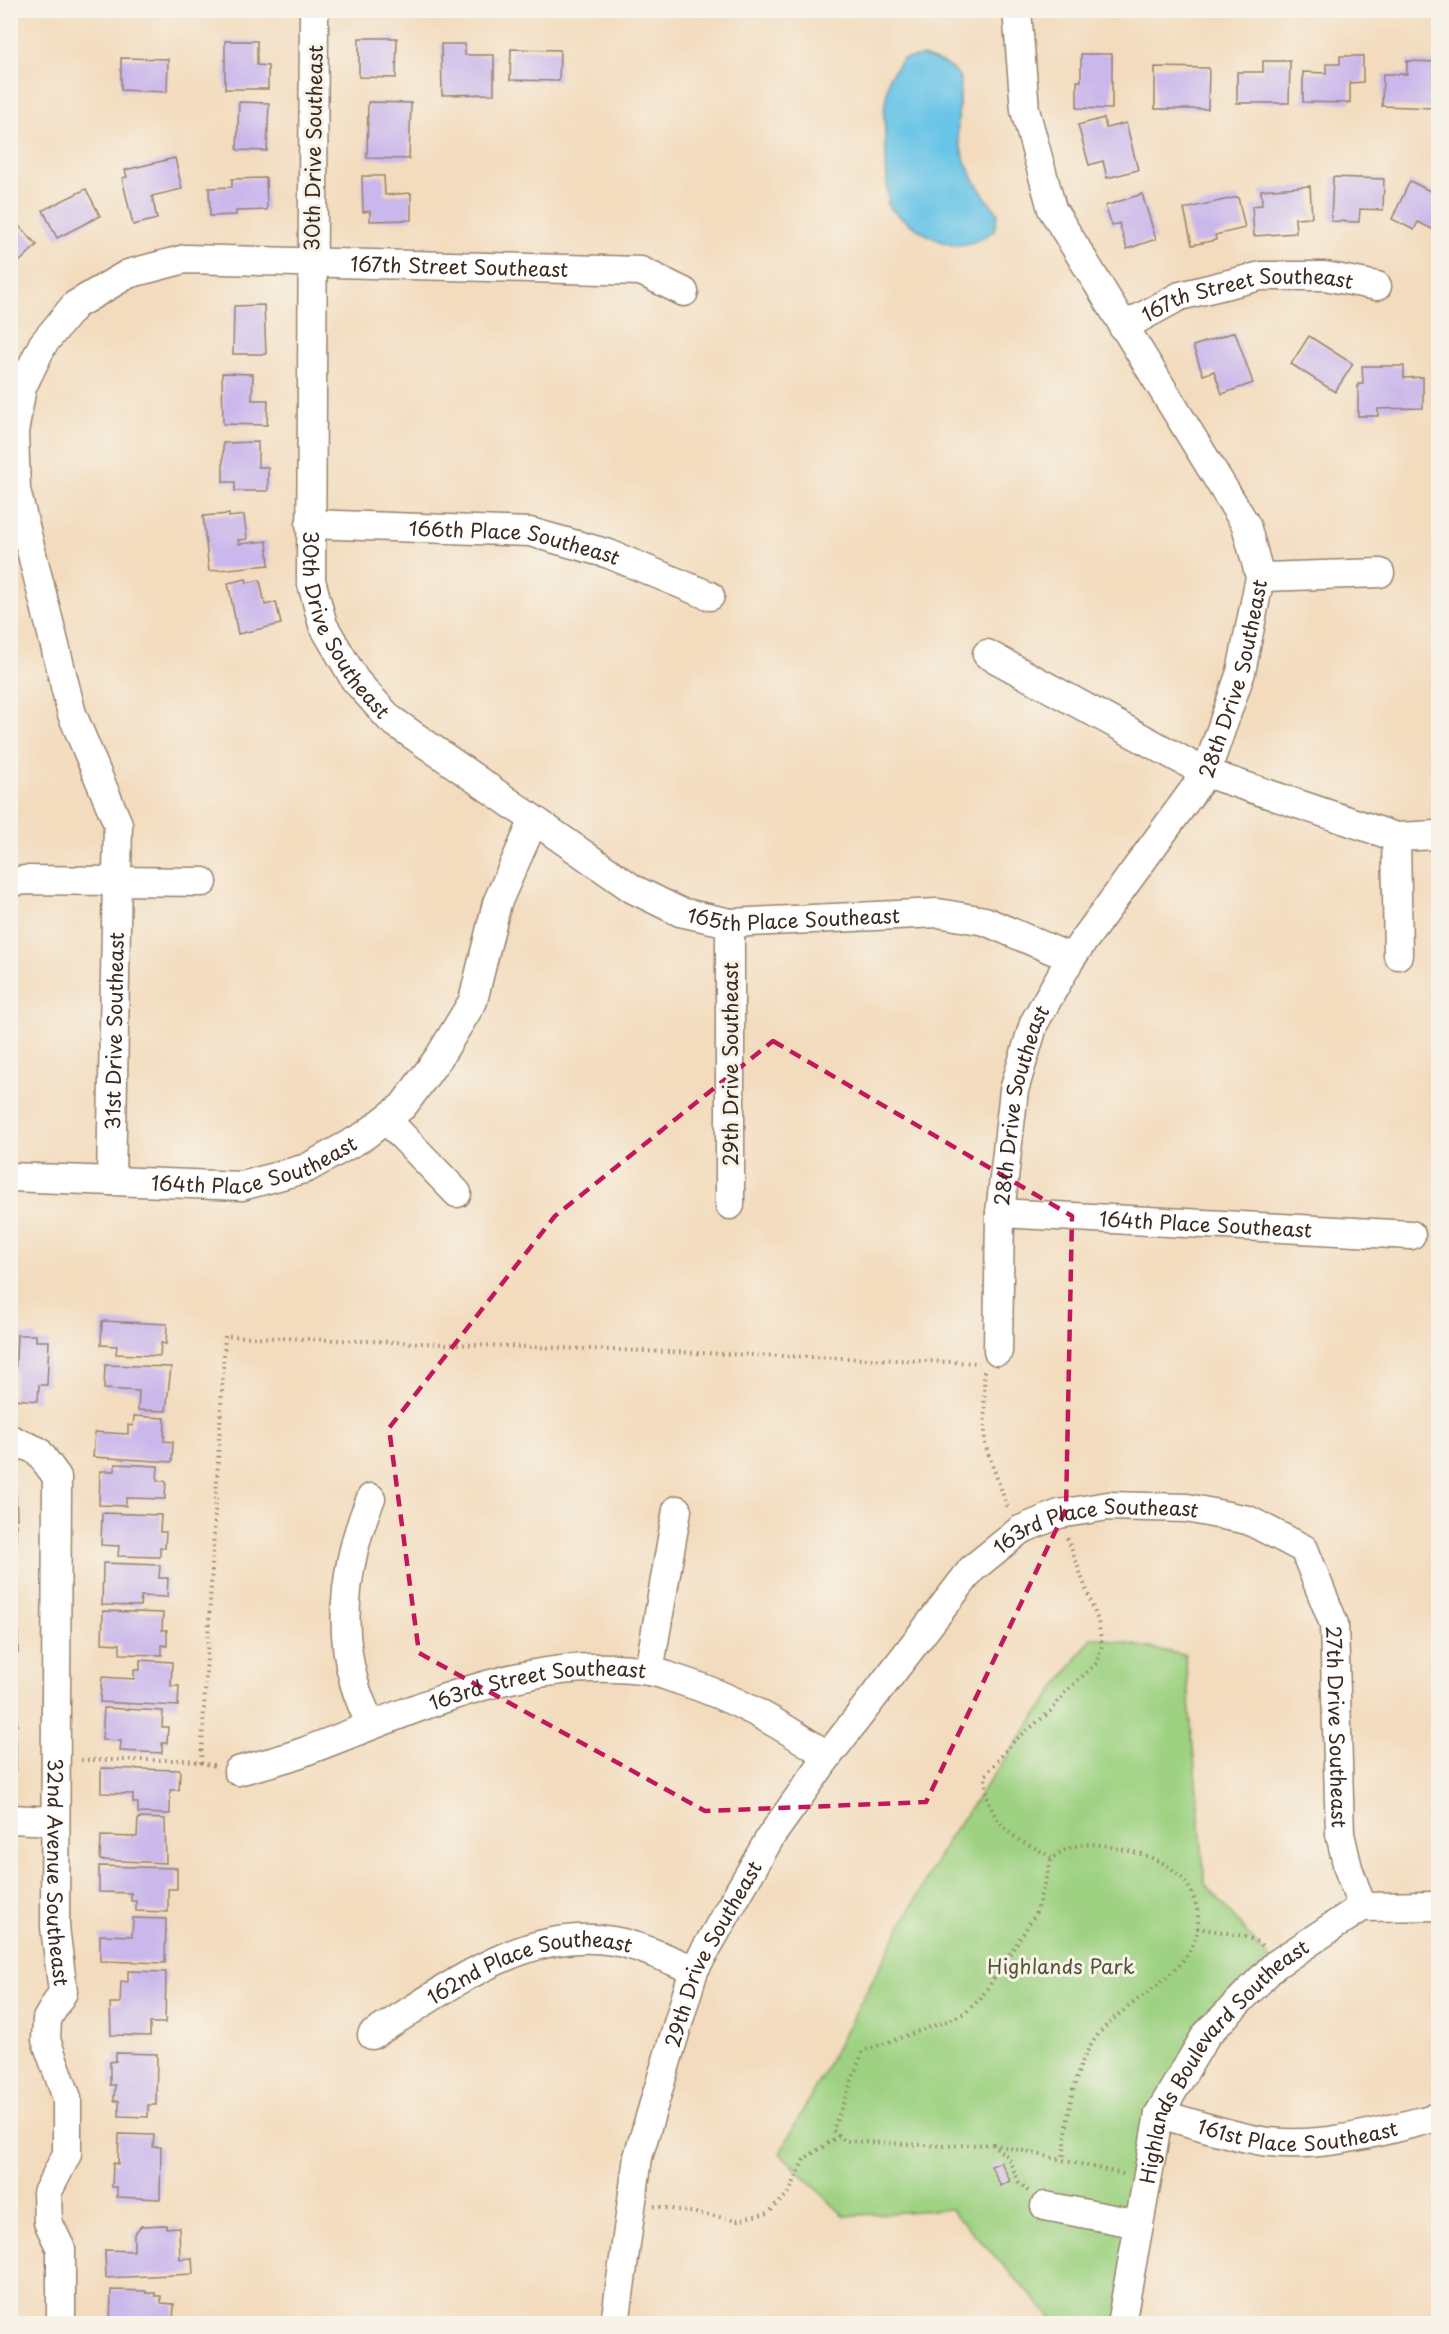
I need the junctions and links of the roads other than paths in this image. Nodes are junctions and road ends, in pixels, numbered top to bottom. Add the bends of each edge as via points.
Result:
1 (314, 10) edge
2 (1017, 10) edge
3 (312, 263) junction
4 (1377, 286) dead end
5 (684, 292) dead end
6 (1123, 327) junction
7 (43, 344) joint
8 (310, 524) junction
9 (19, 543) edge
10 (1380, 573) dead end
11 (1260, 577) junction
12 (710, 596) dead end
13 (987, 654) dead end
14 (1206, 773) junction
15 (533, 822) junction
16 (1438, 835) edge
17 (1396, 837) junction
18 (118, 881) junction
19 (10, 882) edge
20 (203, 882) dead end
21 (730, 922) junction
22 (1398, 955) dead end
23 (1071, 958) junction
24 (386, 1119) junction
25 (10, 1177) edge
26 (111, 1181) junction
27 (457, 1193) dead end
28 (730, 1205) dead end
29 (1000, 1213) junction
30 (1411, 1235) dead end
31 (998, 1351) dead end
32 (10, 1439) edge
33 (371, 1498) dead end
34 (677, 1510) dead end
35 (1304, 1549) joint
36 (920, 1634) joint
37 (650, 1671) junction
38 (370, 1725) junction
39 (828, 1756) junction
40 (238, 1771) road end
41 (10, 1819) edge
42 (55, 1821) junction
43 (1362, 1906) junction
44 (1438, 1906) edge
45 (694, 1970) junction
46 (372, 2036) dead end
47 (1159, 2114) junction
48 (1438, 2117) edge
49 (1045, 2206) road end
50 (1139, 2224) junction
51 (62, 2324) edge
52 (615, 2324) edge
53 (1121, 2324) edge

1 - 3 street, 30th Drive Southeast
2 - 6 street, 28th Drive Southeast via 1025,110 1052,209
3 - 5 street, 167th Street Southeast via 641,271
3 - 7 street, 167th Street Southeast via 185,259 128,274 75,305
3 - 8 street, 30th Drive Southeast
4 - 6 street, 167th Street Southeast via 1325,276 1261,276 1180,296
6 - 11 street, 28th Drive Southeast via 1246,525
7 - 9 street, 31st Drive Southeast via 22,387 14,432
8 - 12 street, 166th Place Southeast via 530,532 609,554
8 - 15 street, 30th Drive Southeast via 311,580 323,625 355,680 390,719
9 - 18 street, 31st Drive Southeast via 72,714 118,824
10 - 11 street
11 - 14 street, 28th Drive Southeast via 1241,672
13 - 14 street
14 - 17 street
14 - 23 street, 28th Drive Southeast
15 - 21 street, 165th Place Southeast via 633,889 680,912
15 - 24 street via 497,903 472,1001 440,1057 403,1106
16 - 17 street
17 - 22 street
18 - 19 street
18 - 20 street
18 - 26 street, 31st Drive Southeast
21 - 23 street, 165th Place Southeast via 938,913 985,921
21 - 28 street, 29th Drive Southeast
23 - 29 street, 28th Drive Southeast via 1034,1023 1014,1090
24 - 26 street, 164th Place Southeast via 307,1168 242,1186
24 - 27 street
25 - 26 street, 164th Place Southeast
29 - 30 street, 164th Place Southeast
29 - 31 street, 28th Drive Southeast
32 - 42 street, 32nd Avenue Southeast via 38,1451 57,1477
33 - 38 street via 358,1527 347,1586 346,1629 354,1682
34 - 37 street
35 - 36 street, 163rd Place Southeast via 1248,1521 1187,1508 1108,1506 1059,1514 1020,1530 972,1569
35 - 43 street, 27th Drive Southeast via 1334,1624 1340,1834
36 - 39 street, 29th Drive Southeast
37 - 38 street, 163rd Street Southeast via 580,1668 510,1677
37 - 39 street, 163rd Street Southeast via 717,1692 777,1722
38 - 40 street, 163rd Street Southeast via 301,1753
39 - 45 street, 29th Drive Southeast via 771,1836
41 - 42 street
42 - 51 street, 32nd Avenue Southeast via 55,1927 63,1992 47,2019 46,2040 67,2098 67,2154 47,2193 48,2222 61,2249
43 - 44 street
43 - 47 street, Highlands Boulevard Southeast via 1275,1965 1206,2035
45 - 46 street, 162nd Place Southeast via 642,1948 612,1941 571,1938 535,1944 495,1961
45 - 52 street, 29th Drive Southeast via 638,2157
47 - 48 street, 161st Place Southeast via 1262,2141 1308,2143 1369,2134
47 - 50 street, Highlands Boulevard Southeast
49 - 50 street
50 - 53 street, Highlands Boulevard Southeast

